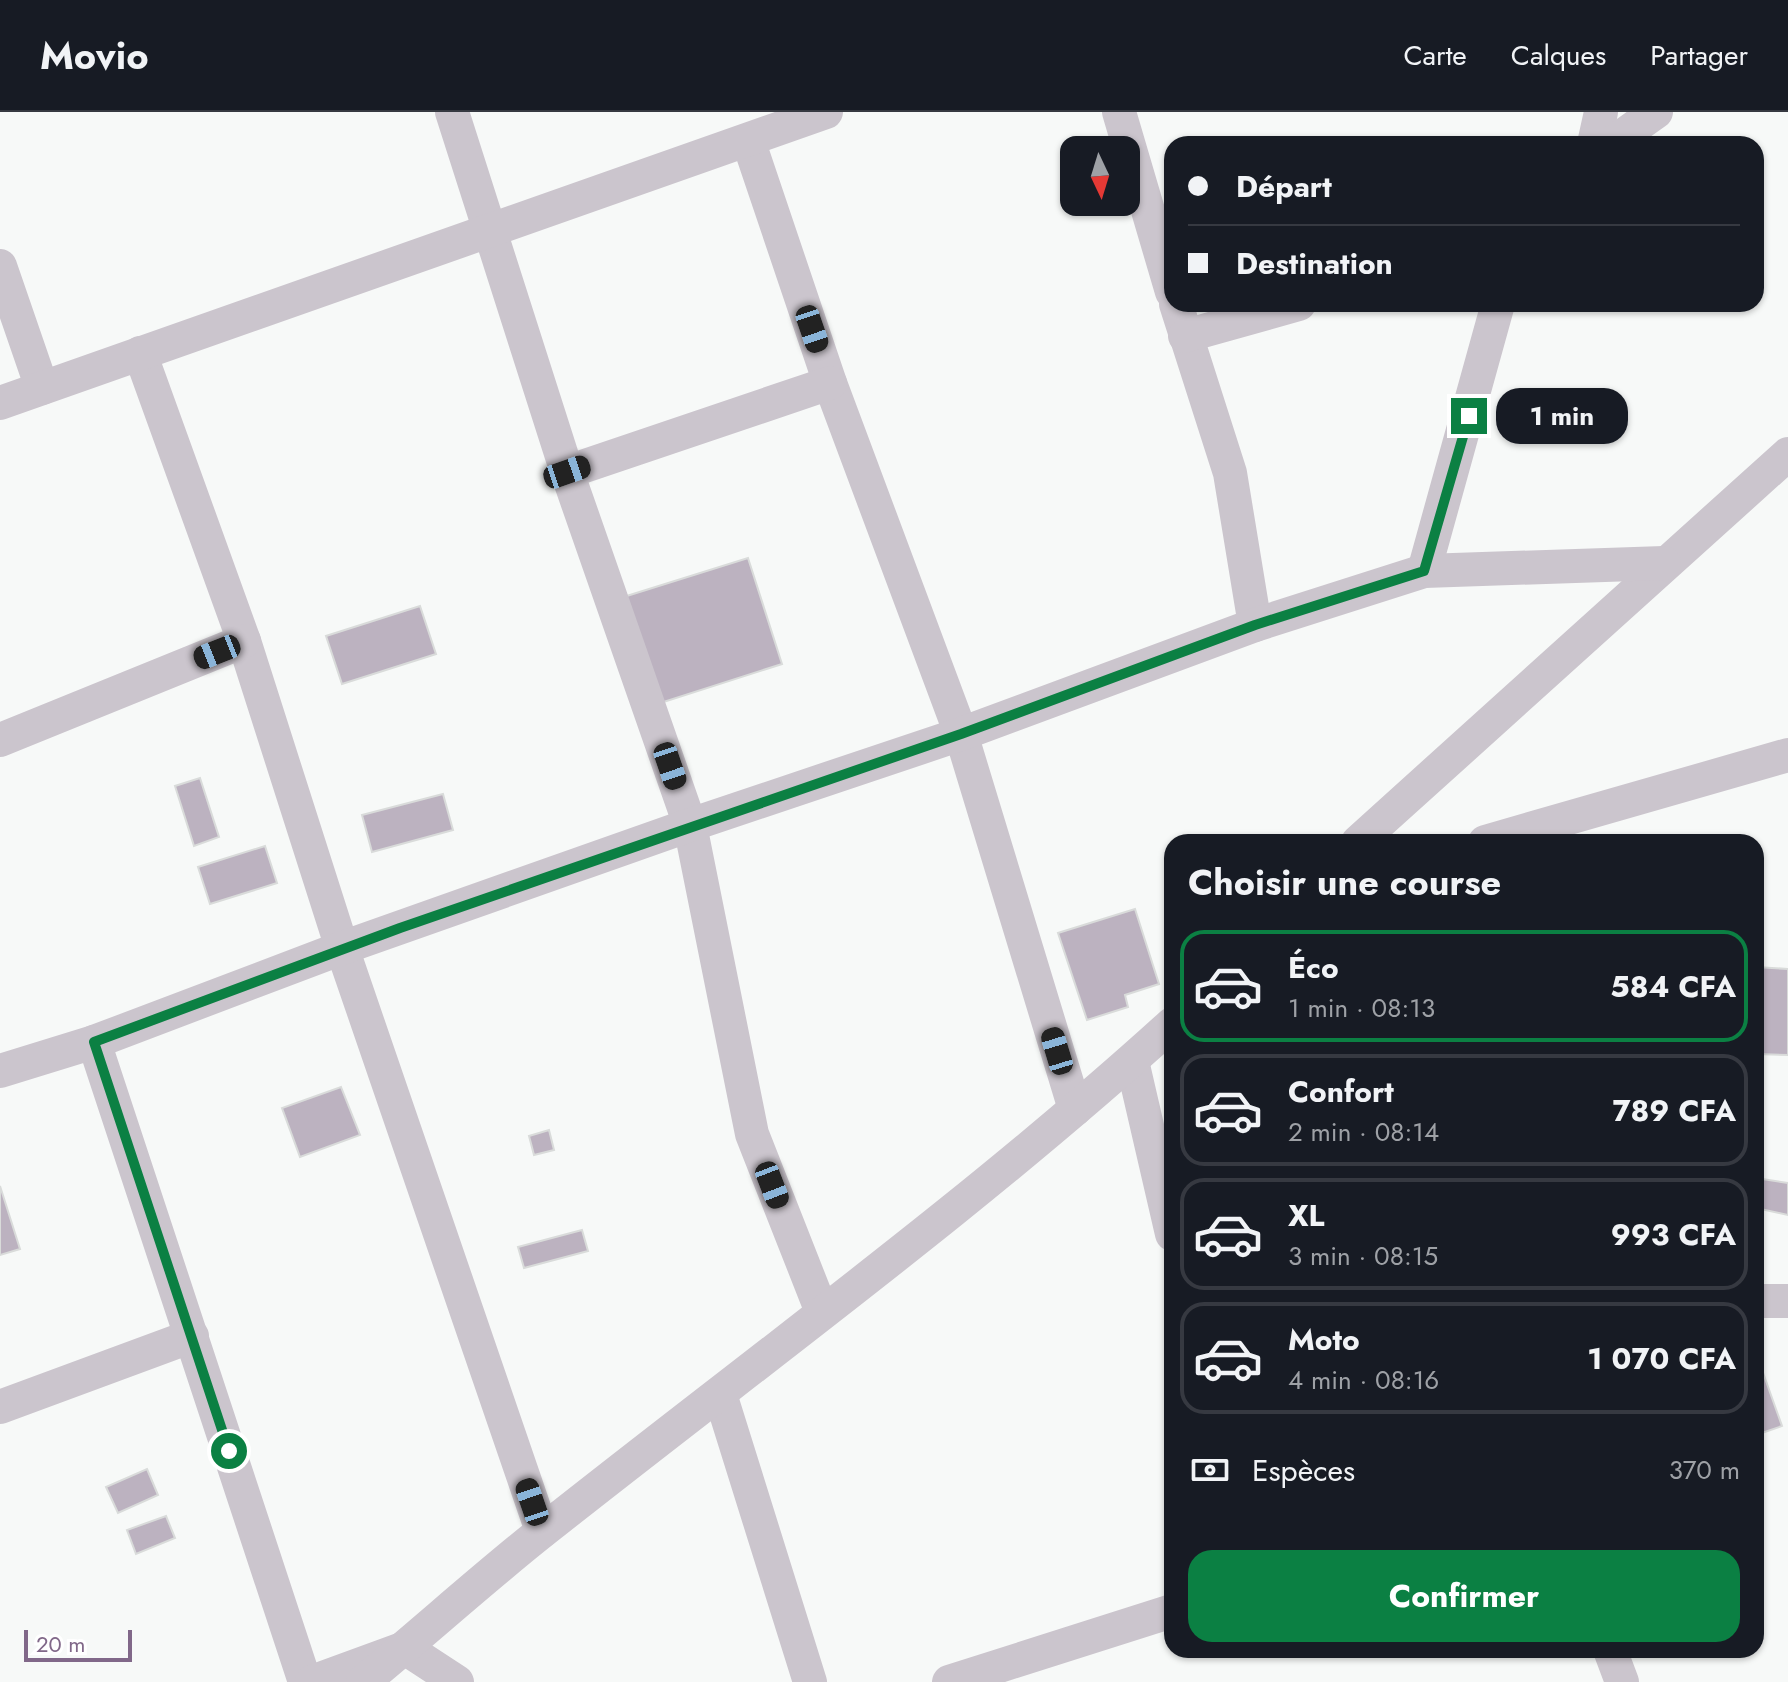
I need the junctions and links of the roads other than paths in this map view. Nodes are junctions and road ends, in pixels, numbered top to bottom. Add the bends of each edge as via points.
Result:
1 (452, 112) edge
2 (826, 112) edge
3 (1119, 112) edge
4 (1601, 112) edge
5 (1656, 112) edge
6 (1596, 136) edge
7 (1622, 136) edge
8 (748, 140) junction
9 (489, 230) junction
10 (1164, 265) edge
11 (0, 266) edge
12 (1240, 312) edge
13 (1496, 312) edge
14 (1180, 320) edge
15 (140, 353) junction
16 (830, 383) junction
17 (42, 388) junction
18 (0, 403) edge
19 (1788, 454) edge
20 (567, 472) junction
21 (1664, 563) junction
22 (1424, 571) junction
23 (1255, 625) junction
24 (244, 641) junction
25 (961, 734) junction
26 (0, 740) edge
27 (1788, 755) edge
28 (690, 825) junction
29 (1367, 834) edge
30 (1513, 834) edge
31 (342, 948) junction
32 (1164, 1031) edge
33 (94, 1042) junction
34 (1132, 1061) junction
35 (0, 1071) edge
36 (1075, 1109) junction
37 (1164, 1199) edge
38 (1764, 1301) edge
39 (1788, 1301) edge
40 (822, 1312) junction
41 (192, 1336) junction
42 (720, 1394) junction
43 (0, 1407) edge
44 (542, 1531) junction
45 (1164, 1614) edge
46 (405, 1648) junction
47 (1613, 1658) edge
48 (305, 1682) edge
49 (312, 1682) edge
50 (363, 1682) edge
51 (457, 1682) edge
52 (810, 1682) edge
53 (949, 1682) edge
54 (1622, 1682) edge

1 - 9 street
2 - 8 street
3 - 10 street
4 - 6 street
5 - 7 street
8 - 9 street
8 - 16 street
9 - 15 street
9 - 20 street
11 - 17 street
12 - 14 street
13 - 22 street
14 - 23 street via 1230,473
15 - 17 street
15 - 24 street
16 - 20 street
16 - 25 street
17 - 18 street
19 - 21 street
20 - 28 street
21 - 22 street
21 - 29 street
22 - 23 street
23 - 25 street
24 - 26 street
24 - 31 street
25 - 28 street
25 - 36 street
27 - 30 street
28 - 31 street
28 - 40 street via 752,1134
31 - 33 street
31 - 44 street
32 - 34 street
33 - 35 street
33 - 41 street
34 - 36 street
34 - 37 street
36 - 40 street
38 - 39 street
40 - 42 street
41 - 43 street
41 - 48 street
42 - 44 street
42 - 52 street
44 - 46 street
45 - 53 street
46 - 49 street
46 - 50 street
46 - 51 street
47 - 54 street

